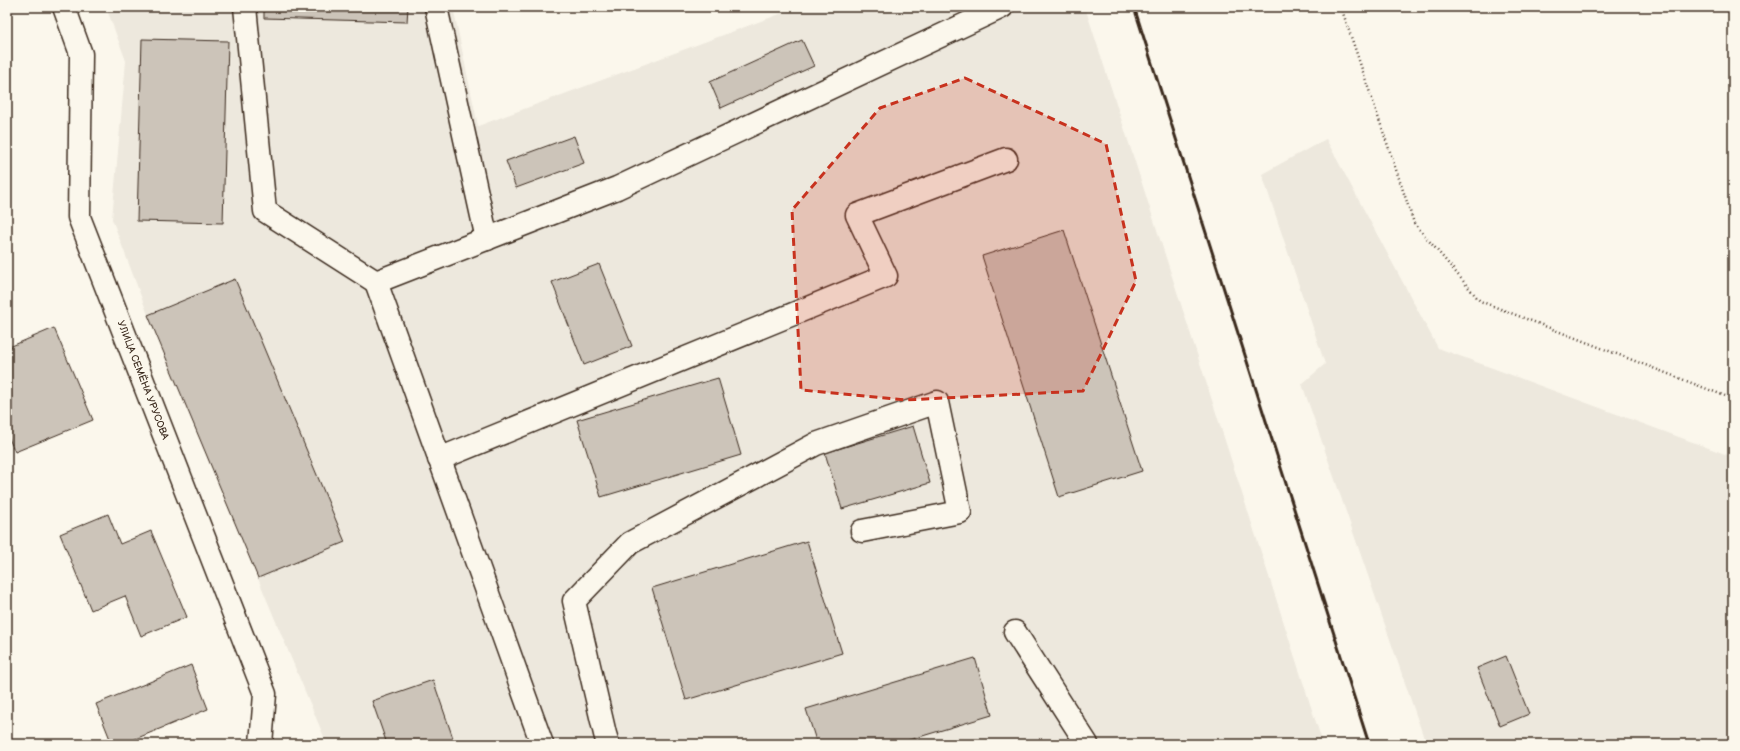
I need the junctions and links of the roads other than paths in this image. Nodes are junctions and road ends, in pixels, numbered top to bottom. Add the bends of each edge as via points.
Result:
1 (64, 7) edge
2 (245, 7) edge
3 (436, 7) edge
4 (1002, 7) edge
5 (1006, 159) dead end
6 (486, 239) junction
7 (376, 282) junction
8 (439, 459) junction
9 (862, 531) dead end
10 (1015, 632) dead end
11 (261, 744) edge
12 (542, 744) edge
13 (608, 744) edge
14 (1087, 744) edge

1 - 11 street, УЛИЦА СЕМЁНА УРУСОВА via 81,54 80,217 265,694
2 - 7 street via 265,211
3 - 6 street
4 - 6 street via 617,188
5 - 8 street via 857,215 886,276
6 - 7 street
7 - 8 street
8 - 12 street
9 - 13 street via 960,512 937,402 816,444 630,543 594,580 574,601
10 - 14 street

